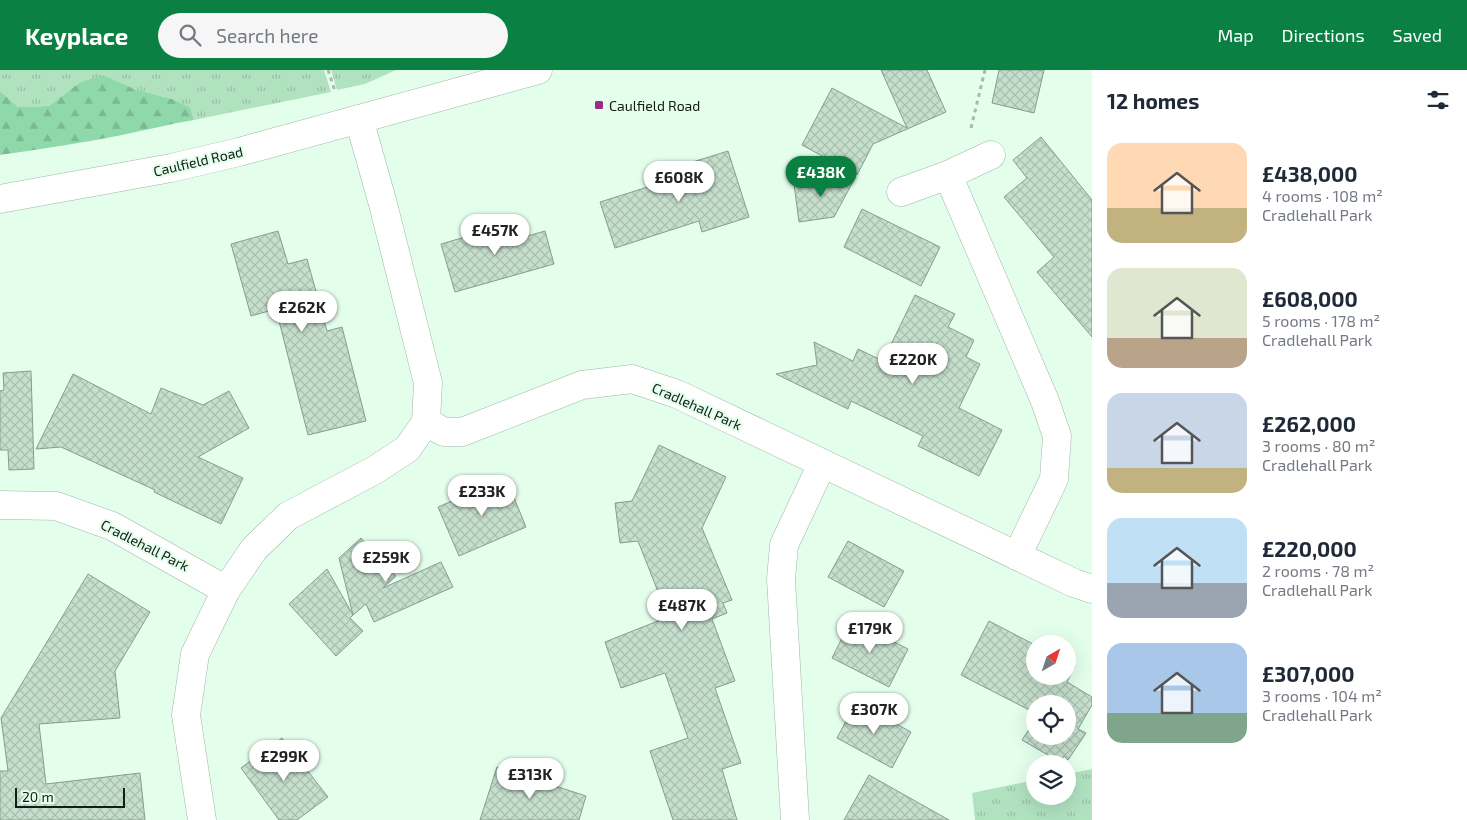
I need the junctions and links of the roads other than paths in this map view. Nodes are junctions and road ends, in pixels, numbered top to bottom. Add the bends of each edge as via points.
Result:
1 (538, 70) edge
2 (359, 119) junction
3 (902, 192) dead end
4 (0, 199) edge
5 (426, 422) junction
6 (822, 464) junction
7 (0, 505) edge
8 (1017, 556) junction
9 (1092, 589) edge
10 (226, 590) junction
11 (202, 820) edge
12 (795, 820) edge

1 - 2 street, Caulfield Road
2 - 4 street, Caulfield Road via 171,168
2 - 5 street via 428,383
3 - 8 street via 970,165 1058,436 1054,479
5 - 6 street, Cradlehall Park via 444,432 462,432 582,385 632,379 677,394
5 - 10 street via 407,449 375,470 288,516 254,549
6 - 8 street, Cradlehall Park
6 - 12 street via 784,545 781,579
7 - 10 street, Cradlehall Park via 56,506 112,526
8 - 9 street, Cradlehall Park via 1074,584
10 - 11 street via 195,654 186,716

